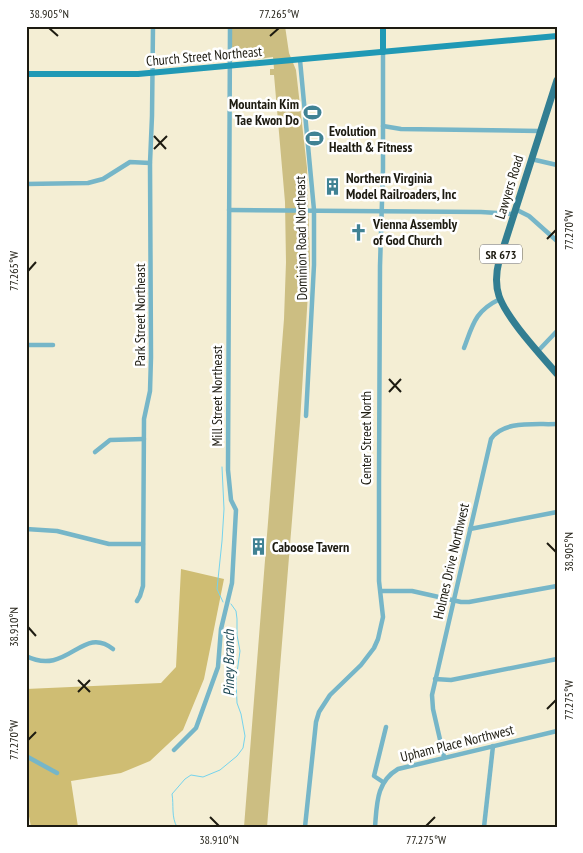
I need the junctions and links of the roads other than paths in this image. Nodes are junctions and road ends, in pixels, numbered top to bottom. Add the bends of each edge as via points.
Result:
1 (153, 26) edge
2 (230, 26) edge
3 (383, 26) edge
4 (557, 36) edge
5 (383, 52) junction
6 (300, 60) junction
7 (229, 66) junction
8 (152, 73) junction
9 (26, 74) edge
10 (557, 80) edge
11 (383, 126) junction
12 (539, 131) junction
13 (531, 159) junction
14 (150, 163) junction
15 (557, 165) edge
16 (26, 184) edge
17 (229, 210) junction
18 (314, 210) junction
19 (382, 211) junction
20 (515, 212) junction
21 (557, 241) edge
22 (500, 299) junction
23 (557, 331) edge
24 (26, 345) edge
25 (53, 345) dead end
26 (464, 348) dead end
27 (538, 351) junction
28 (557, 374) edge
29 (306, 416) dead end
30 (557, 424) edge
31 (144, 439) junction
32 (95, 452) dead end
33 (557, 512) edge
34 (26, 529) edge
35 (470, 529) junction
36 (143, 544) junction
37 (557, 586) edge
38 (381, 591) junction
39 (453, 600) junction
40 (137, 601) dead end
41 (113, 649) dead end
42 (26, 656) edge
43 (557, 660) edge
44 (436, 679) junction
45 (386, 727) dead end
46 (557, 731) edge
47 (493, 746) junction
48 (174, 750) dead end
49 (26, 756) edge
50 (444, 757) junction
51 (57, 773) dead end
52 (383, 782) junction
53 (305, 827) edge
54 (375, 827) edge
55 (484, 827) edge

1 - 8 street, Park Street Northeast
2 - 7 street, Mill Street Northeast
3 - 5 street, Center Street North
4 - 5 street, Church Street Northeast
5 - 6 street, Church Street Northeast
5 - 11 street, Center Street North
6 - 7 street, Church Street Northeast
6 - 18 street, Dominion Road Northeast
7 - 8 street, Church Street Northeast
7 - 17 street, Mill Street Northeast
8 - 9 street, Church Street Northeast
8 - 14 street, Park Street Northeast
10 - 12 main road, Lawyers Road / SR 673
11 - 12 street
11 - 19 street, Center Street North
12 - 13 main road, Lawyers Road / SR 673
13 - 15 street
13 - 20 main road, Lawyers Road / SR 673
14 - 16 street via 130,162 104,179 88,183
14 - 31 street, Park Street Northeast via 151,364
17 - 18 street
17 - 48 street, Mill Street Northeast via 228,470 231,500 236,510 232,583 221,629 218,667 202,714 196,728
18 - 19 street
18 - 29 street, Dominion Road Northeast
19 - 20 street
19 - 38 street, Center Street North
20 - 21 street via 529,216
20 - 22 main road, Lawyers Road / SR 673 via 496,272
22 - 26 street via 485,307 476,317
22 - 27 main road, Lawyers Road / SR 673
23 - 27 street
24 - 25 street
27 - 28 main road, Lawyers Road / SR 673
30 - 35 street, Holmes Drive Northwest via 509,426 494,434
31 - 32 street via 110,440
31 - 36 street, Park Street Northeast
33 - 35 street
34 - 36 street via 57,531 109,544
35 - 39 street, Holmes Drive Northwest
36 - 40 street, Park Street Northeast via 143,586
37 - 39 street via 474,602
38 - 39 street via 412,591
38 - 53 street, Center Street North via 383,617 374,648 330,695 316,722
39 - 44 street, Holmes Drive Northwest
41 - 42 street via 95,642 53,662
43 - 44 street via 450,680
44 - 50 street, Holmes Drive Northwest via 432,704
45 - 52 street via 374,776
46 - 47 street, Upham Place Northwest
47 - 50 street, Upham Place Northwest
47 - 55 street
49 - 51 street
50 - 52 street, Upham Place Northwest via 404,766
52 - 54 street via 378,795

